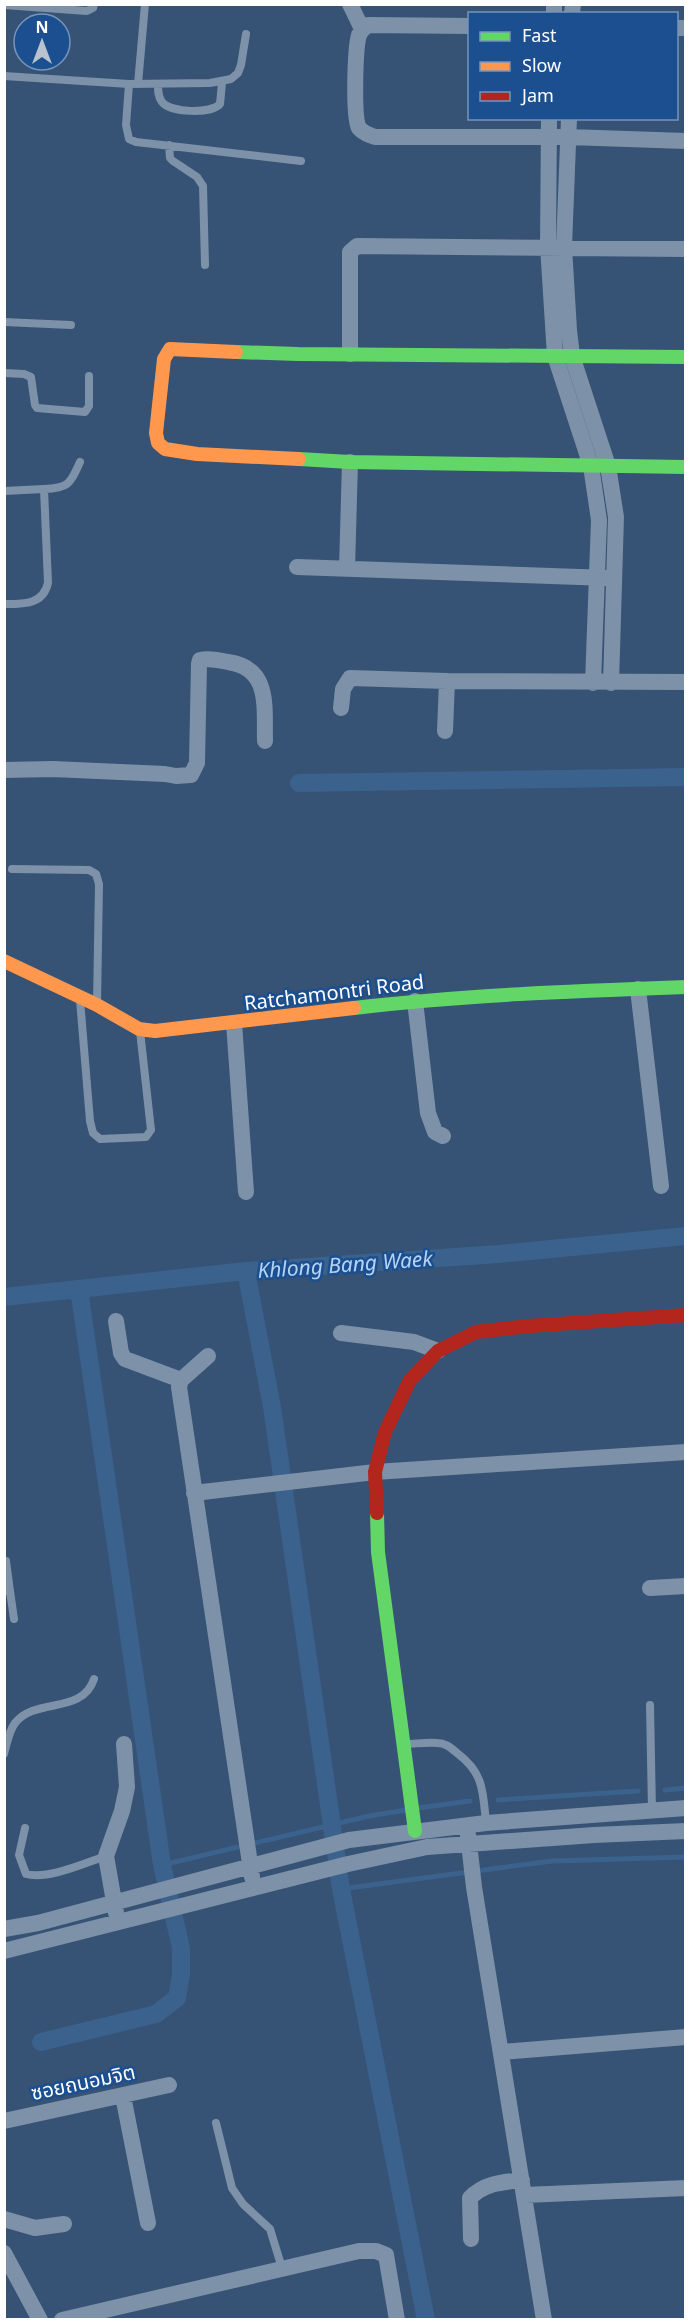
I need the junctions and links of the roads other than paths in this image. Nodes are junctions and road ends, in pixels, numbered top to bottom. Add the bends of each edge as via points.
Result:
1 (94, 4) edge
2 (145, 4) edge
3 (350, 4) edge
4 (4, 5) edge
5 (468, 26) edge
6 (362, 29) junction
7 (246, 34) dead end
8 (4, 76) edge
9 (222, 83) junction
10 (134, 84) junction
11 (158, 84) junction
12 (549, 120) edge
13 (568, 120) edge
14 (548, 137) junction
15 (568, 137) junction
16 (686, 141) edge
17 (169, 145) junction
18 (301, 161) dead end
19 (556, 247) junction
20 (686, 249) edge
21 (205, 266) dead end
22 (4, 322) edge
23 (71, 325) dead end
24 (350, 354) junction
25 (564, 356) junction
26 (686, 357) edge
27 (4, 374) edge
28 (89, 376) dead end
29 (80, 462) dead end
30 (350, 462) junction
31 (591, 466) junction
32 (608, 466) junction
33 (686, 467) edge
34 (44, 489) junction
35 (4, 492) edge
36 (297, 567) dead end
37 (347, 569) junction
38 (607, 578) junction
39 (4, 604) edge
40 (447, 681) junction
41 (686, 682) edge
42 (593, 683) junction
43 (611, 683) junction
44 (341, 708) dead end
45 (445, 731) dead end
46 (265, 741) dead end
47 (4, 770) edge
48 (12, 869) dead end
49 (4, 960) edge
50 (686, 987) edge
51 (638, 989) junction
52 (79, 996) junction
53 (416, 1001) junction
54 (97, 1005) junction
55 (234, 1023) junction
56 (139, 1029) junction
57 (443, 1136) dead end
58 (661, 1186) dead end
59 (246, 1192) dead end
60 (686, 1316) edge
61 (116, 1321) dead end
62 (340, 1333) dead end
63 (438, 1352) junction
64 (208, 1356) dead end
65 (181, 1380) junction
66 (686, 1452) edge
67 (375, 1472) junction
68 (194, 1493) junction
69 (6, 1561) dead end
70 (686, 1586) edge
71 (650, 1588) dead end
72 (7, 1591) edge
73 (14, 1619) dead end
74 (94, 1678) dead end
75 (650, 1705) dead end
76 (124, 1744) dead end
77 (404, 1744) junction
78 (4, 1754) edge
79 (686, 1808) edge
80 (652, 1811) junction
81 (486, 1823) junction
82 (466, 1825) junction
83 (25, 1828) dead end
84 (416, 1831) junction
85 (686, 1831) edge
86 (469, 1843) junction
87 (249, 1851) junction
88 (106, 1856) junction
89 (254, 1889) junction
90 (115, 1902) junction
91 (118, 1923) junction
92 (4, 1929) edge
93 (4, 1951) edge
94 (686, 2037) edge
95 (501, 2052) junction
96 (169, 2085) dead end
97 (123, 2096) junction
98 (4, 2121) edge
99 (216, 2123) dead end
100 (524, 2187) junction
101 (686, 2188) edge
102 (4, 2219) edge
103 (148, 2223) dead end
104 (64, 2224) dead end
105 (471, 2239) dead end
106 (4, 2253) edge
107 (282, 2268) junction
108 (40, 2319) edge
109 (62, 2319) edge
110 (397, 2319) edge
111 (544, 2319) edge

1 - 4 lane via 87,11
2 - 10 lane
3 - 6 street
5 - 6 street via 368,25
6 - 14 street via 355,114 365,133 375,137
7 - 9 lane via 238,73
8 - 10 lane
9 - 11 lane
9 - 11 lane via 220,104 205,111 167,106 159,96
10 - 11 lane
10 - 17 lane via 126,125 129,139
12 - 14 street
13 - 15 street
14 - 15 street
14 - 19 street
15 - 16 street
15 - 19 street
17 - 18 lane
17 - 21 lane via 170,158 203,186
19 - 20 street
19 - 24 street via 357,246 350,252
19 - 25 street via 568,330
22 - 23 lane
24 - 25 street
24 - 30 street via 170,349 164,359 156,433 165,449 177,452
25 - 26 street
25 - 31 street
25 - 32 street
27 - 28 lane via 31,377 37,408 85,412
29 - 34 lane via 66,486
30 - 31 street
30 - 37 street
31 - 32 street
31 - 38 street
32 - 33 street
32 - 38 street via 616,517
34 - 35 lane
34 - 39 lane via 46,593 21,604
36 - 37 street
37 - 38 street
38 - 42 street
38 - 43 street
40 - 42 street
40 - 44 street via 350,678 343,689
40 - 45 street
41 - 43 street
42 - 43 street
46 - 47 street via 261,687 256,675 241,663 206,658 199,664 197,763 191,775
48 - 54 lane via 89,870 96,874
49 - 52 street, Ratchamontri Road
50 - 51 street, Ratchamontri Road
51 - 53 street, Ratchamontri Road
51 - 58 street
52 - 54 street, Ratchamontri Road
52 - 56 lane via 90,1121 93,1133 100,1139 146,1137 151,1130
53 - 55 street, Ratchamontri Road
53 - 57 street via 428,1113 435,1132
54 - 56 street, Ratchamontri Road
55 - 56 street, Ratchamontri Road via 155,1031
55 - 59 street
60 - 63 street via 476,1332
61 - 65 street via 125,1359
62 - 63 street via 405,1341
63 - 67 street via 410,1380 385,1432
64 - 65 street
65 - 68 street
66 - 67 street
67 - 68 street
67 - 77 street via 378,1552
68 - 87 street
69 - 72 lane
70 - 71 street
72 - 73 lane
74 - 78 lane via 85,1694 19,1719 8,1737
75 - 80 lane
76 - 88 street via 127,1787 123,1811
77 - 81 lane via 447,1745 466,1760 483,1789
77 - 84 street
79 - 80 street
80 - 81 street
81 - 82 street
82 - 84 street
82 - 86 street
83 - 88 lane via 19,1855 26,1875 46,1875
84 - 87 street via 349,1840 312,1850
85 - 86 street
86 - 89 street via 427,1847
86 - 95 street
87 - 89 street
87 - 90 street via 185,1883
88 - 90 street
89 - 91 street
90 - 91 street
90 - 92 street
91 - 93 street
94 - 95 street
95 - 100 street
96 - 97 street, ซอยถนอมจิต
97 - 98 street, ซอยถนอมจิต
97 - 103 street
99 - 107 lane via 232,2188 270,2229
100 - 101 street
100 - 105 street via 502,2182 478,2190 470,2198
100 - 111 street
102 - 104 street via 35,2228
106 - 108 street
107 - 109 street
107 - 110 street via 359,2251 386,2255

